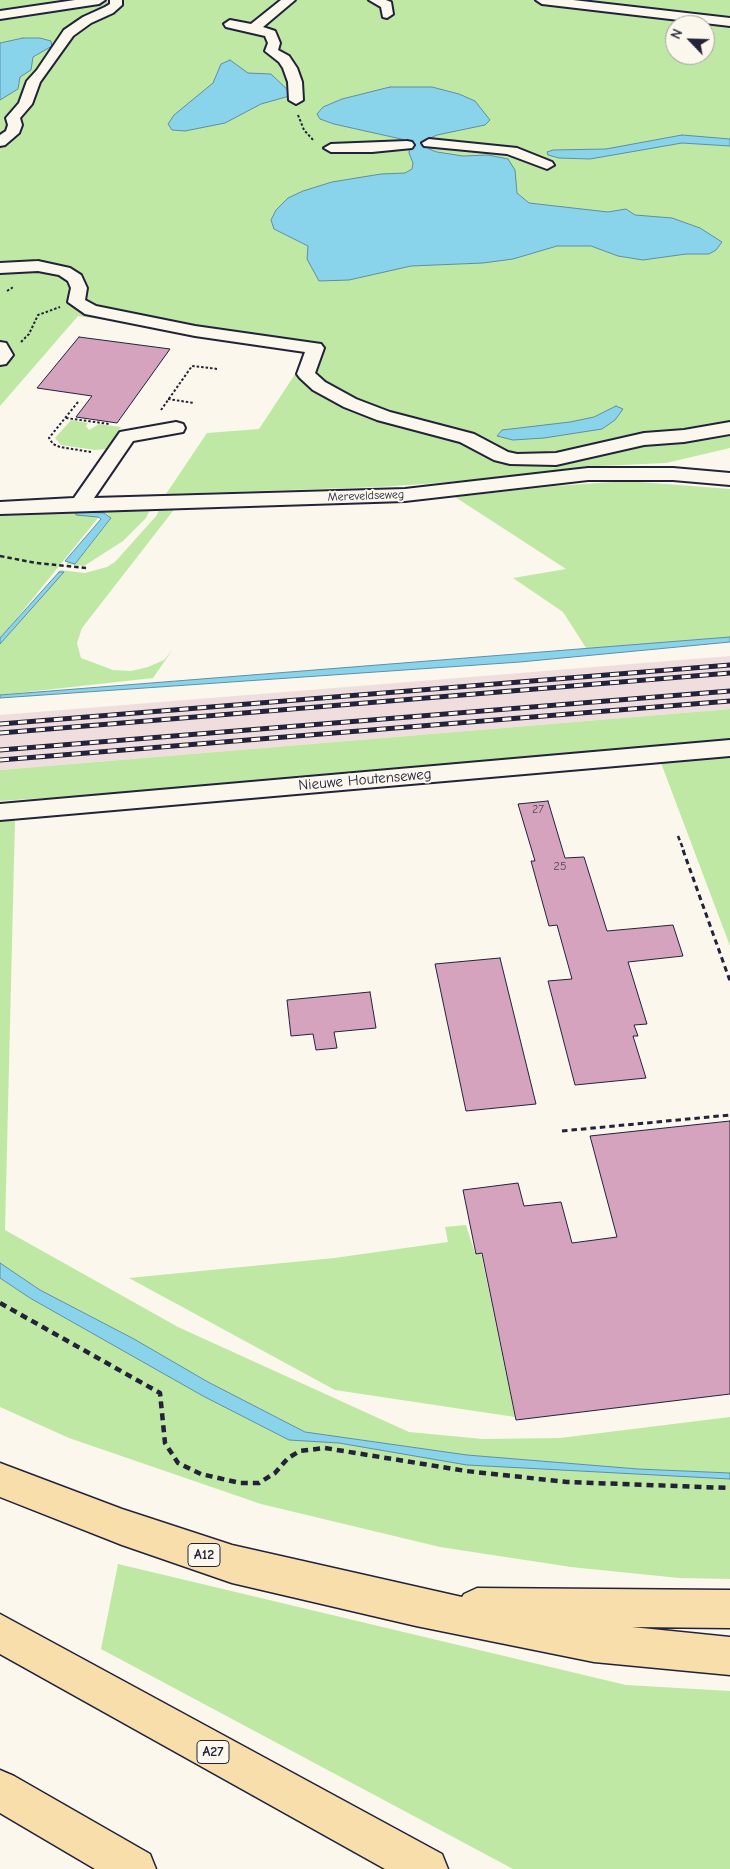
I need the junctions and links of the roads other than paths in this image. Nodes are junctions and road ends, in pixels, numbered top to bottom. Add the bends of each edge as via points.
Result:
1 (99, 0) edge
2 (116, 0) edge
3 (289, 0) edge
4 (375, 0) edge
5 (542, 0) edge
6 (387, 14) dead end
7 (0, 15) edge
8 (730, 22) edge
9 (230, 24) dead end
10 (254, 28) junction
11 (296, 100) road end
12 (0, 142) edge
13 (429, 143) dead end
14 (407, 145) dead end
15 (331, 148) road end
16 (547, 165) dead end
17 (0, 268) edge
18 (176, 428) dead end
19 (730, 428) edge
20 (730, 479) edge
21 (80, 504) junction
22 (0, 508) edge
23 (730, 748) edge
24 (0, 812) edge
25 (0, 1480) edge
26 (416, 1606) junction
27 (730, 1609) edge
28 (0, 1633) edge
29 (730, 1656) edge
30 (0, 1790) edge
31 (135, 1869) edge
32 (427, 1869) edge

1 - 7 street
2 - 12 street via 116,5 110,10 87,20 68,34 34,81 25,104 13,118 12,133
3 - 10 street
4 - 6 street via 387,5
5 - 8 street
9 - 10 street
10 - 11 street via 271,34 274,43 271,51 284,59 290,68
13 - 16 street via 507,150
14 - 15 street
17 - 19 street via 38,266 64,270 75,278 79,288 76,302 91,310 123,318 315,348 306,374 319,386 384,416 446,431 516,460 556,459 644,439
18 - 21 street via 133,427
20 - 21 street, Mereveldseweg via 673,474 588,474 405,494
21 - 22 street, Mereveldseweg
23 - 24 street, Nieuwe Houtenseweg
25 - 26 highway, A12 via 122,1527 232,1564
26 - 27 highway, A12
26 - 29 highway, A12 via 594,1643
28 - 32 highway, A27
30 - 31 highway

